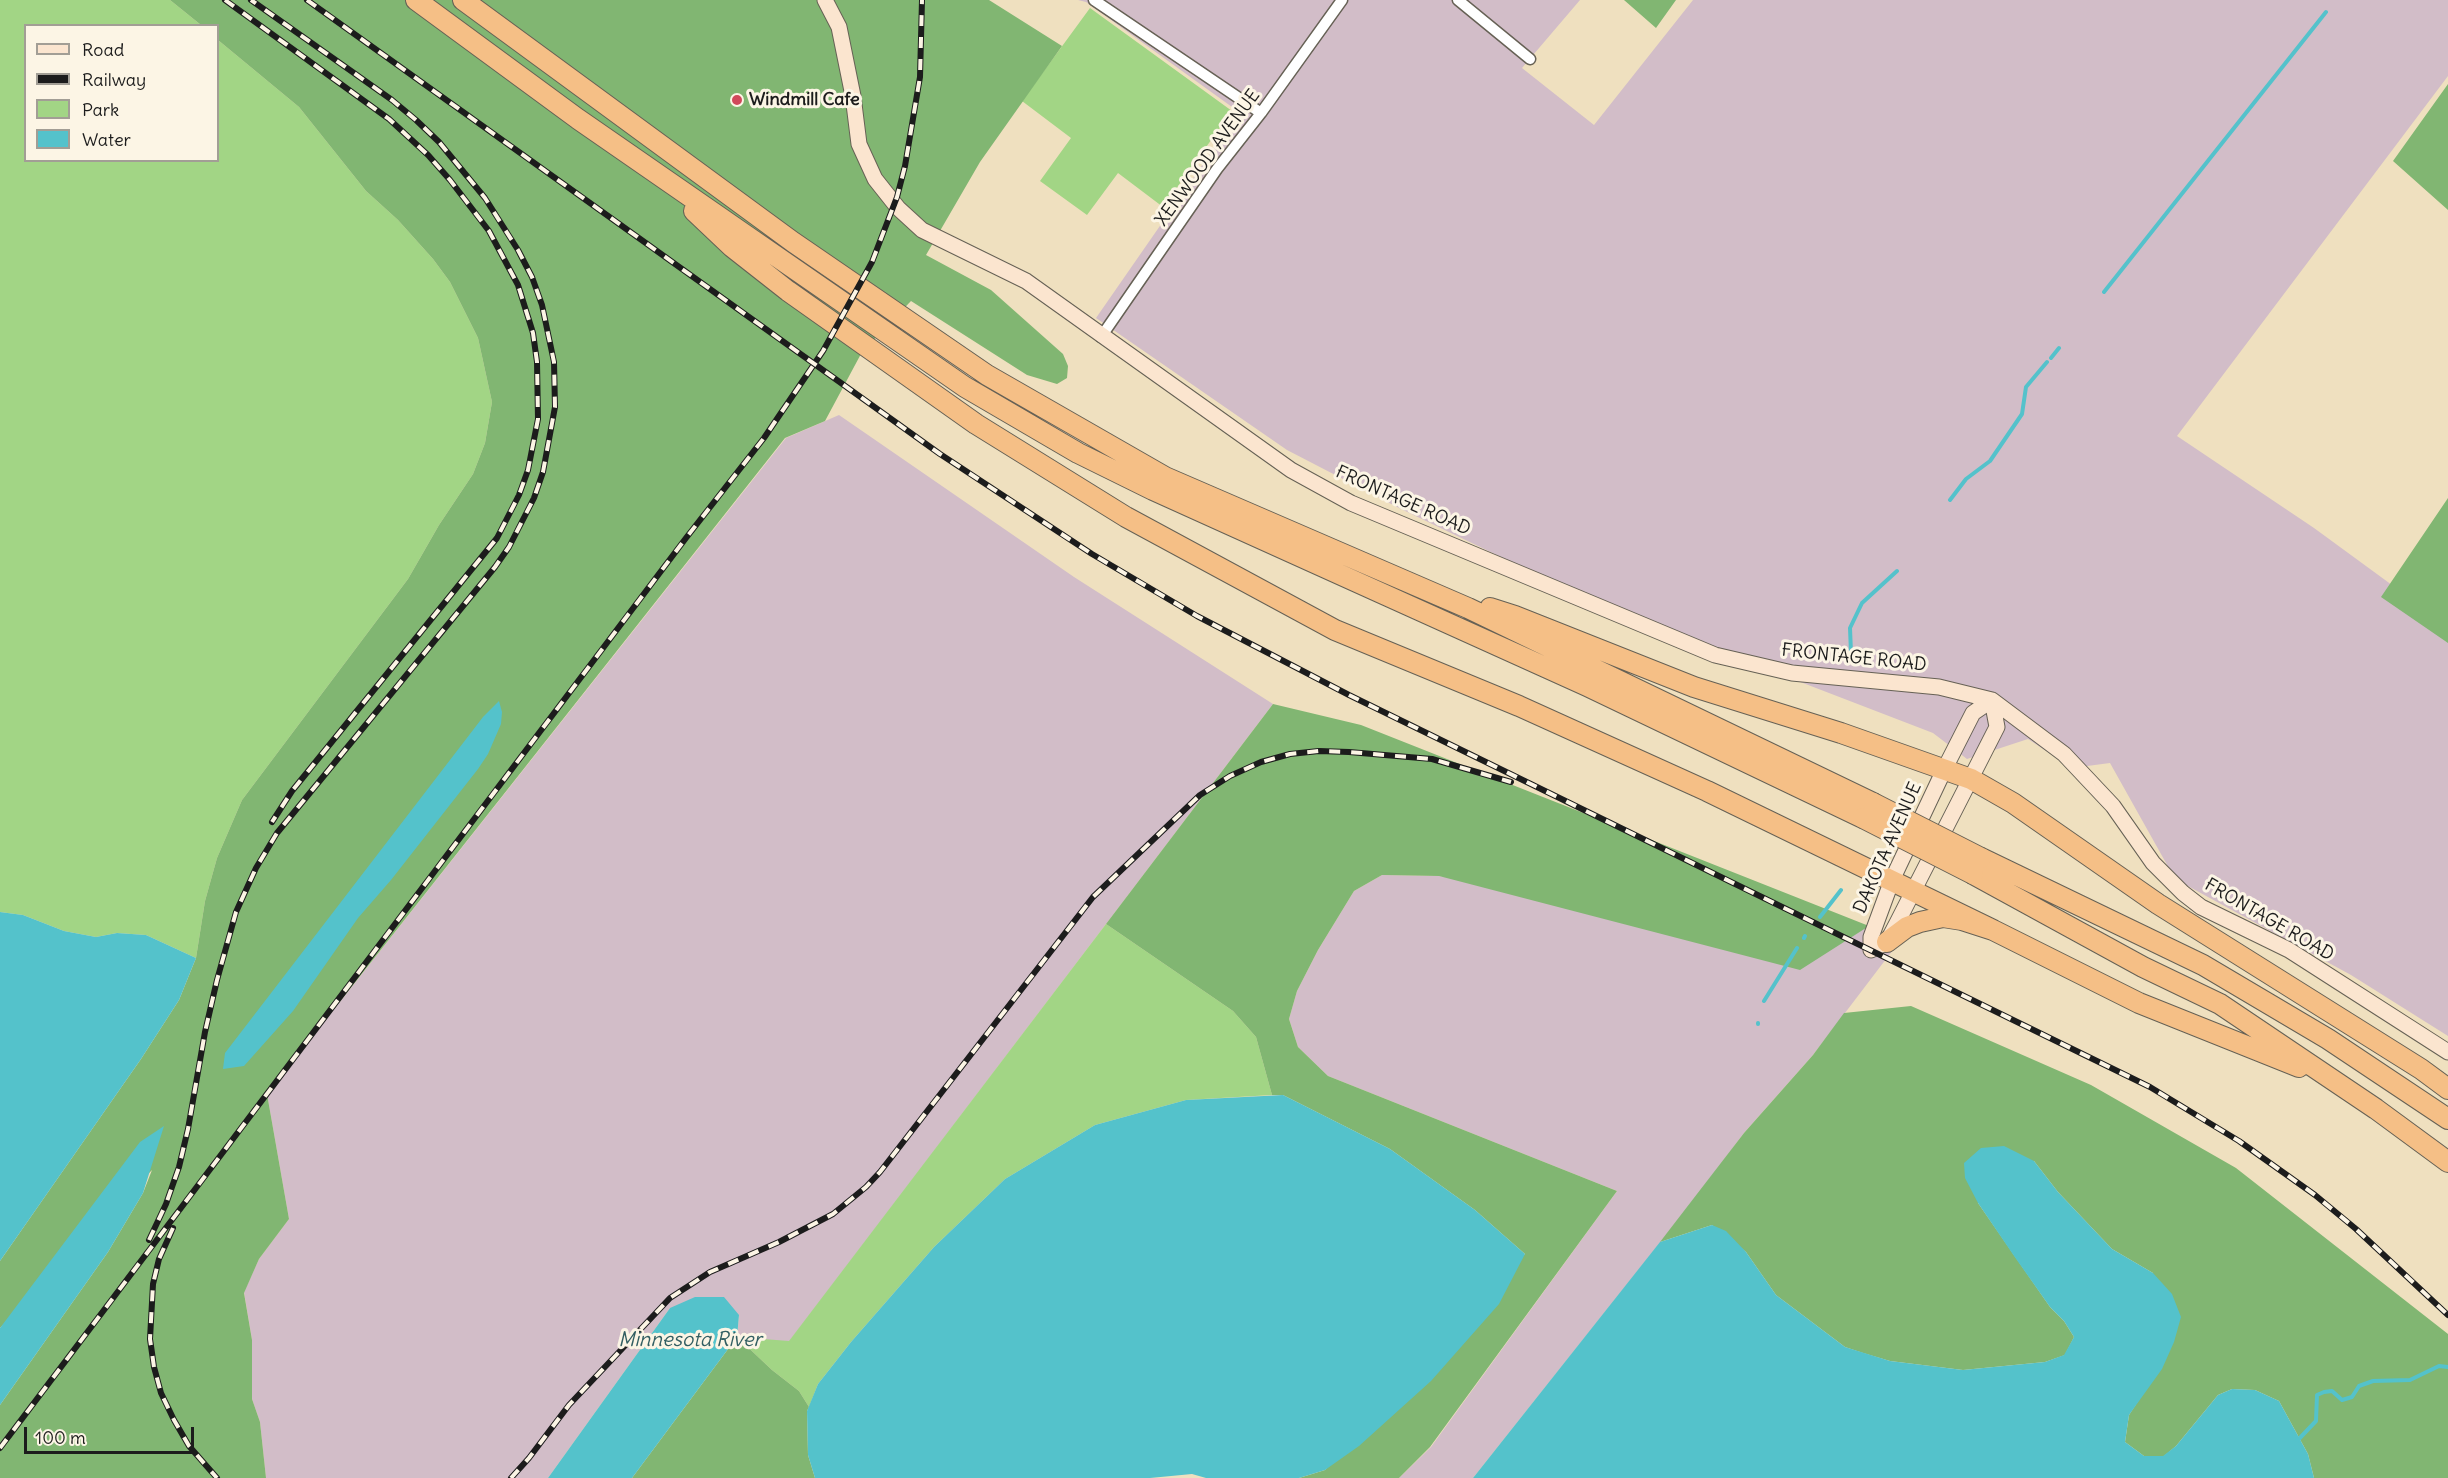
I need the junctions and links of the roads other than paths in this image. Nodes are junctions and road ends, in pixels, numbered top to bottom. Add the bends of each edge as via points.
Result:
1 (416, 0) edge
2 (463, 0) edge
3 (825, 0) edge
4 (1095, 0) edge
5 (1342, 0) edge
6 (1458, 0) edge
7 (1530, 59) dead end
8 (1261, 113) junction
9 (648, 168) junction
10 (1101, 337) junction
11 (1408, 582) junction
12 (1992, 700) junction
13 (1945, 768) junction
14 (1971, 779) junction
15 (1868, 810) junction
16 (1977, 866) junction
17 (1892, 880) junction
18 (1915, 891) junction
19 (1993, 930) junction
20 (1887, 942) junction
21 (2448, 1052) edge
22 (2330, 1079) junction
23 (2448, 1089) edge
24 (2448, 1119) edge
25 (2448, 1162) edge

1 - 9 highway
2 - 11 highway via 793,242 987,375 1166,477
3 - 10 street, FRONTAGE ROAD via 839,27 859,144 875,179 898,208 922,230 1026,281
4 - 8 street
5 - 8 street, XENWOOD AVENUE
6 - 7 street
8 - 10 street, XENWOOD AVENUE via 1217,169
9 - 15 highway via 964,387 1078,453
9 - 17 highway via 732,248 779,284 976,424 1126,517 1335,630 1519,706
10 - 12 street, FRONTAGE ROAD via 1291,470 1351,503 1715,655 1792,673 1939,687
11 - 13 highway via 1515,616 1694,687
11 - 15 highway via 1468,608
12 - 13 street, DAKOTA AVENUE via 1973,713
12 - 14 street via 1997,727
12 - 21 street, FRONTAGE ROAD via 2064,754 2113,806 2153,863 2201,907 2289,950
13 - 14 highway
13 - 17 street, DAKOTA AVENUE
14 - 18 street
14 - 23 highway
15 - 16 highway, bridge
16 - 22 highway via 2143,967 2220,1004
16 - 24 highway via 2203,965 2328,1039
17 - 18 highway
17 - 20 street, DAKOTA AVENUE via 1871,937 1871,950
18 - 19 highway
18 - 20 street
19 - 20 highway via 1943,917 1907,927
19 - 22 highway via 2139,1003
22 - 25 highway

